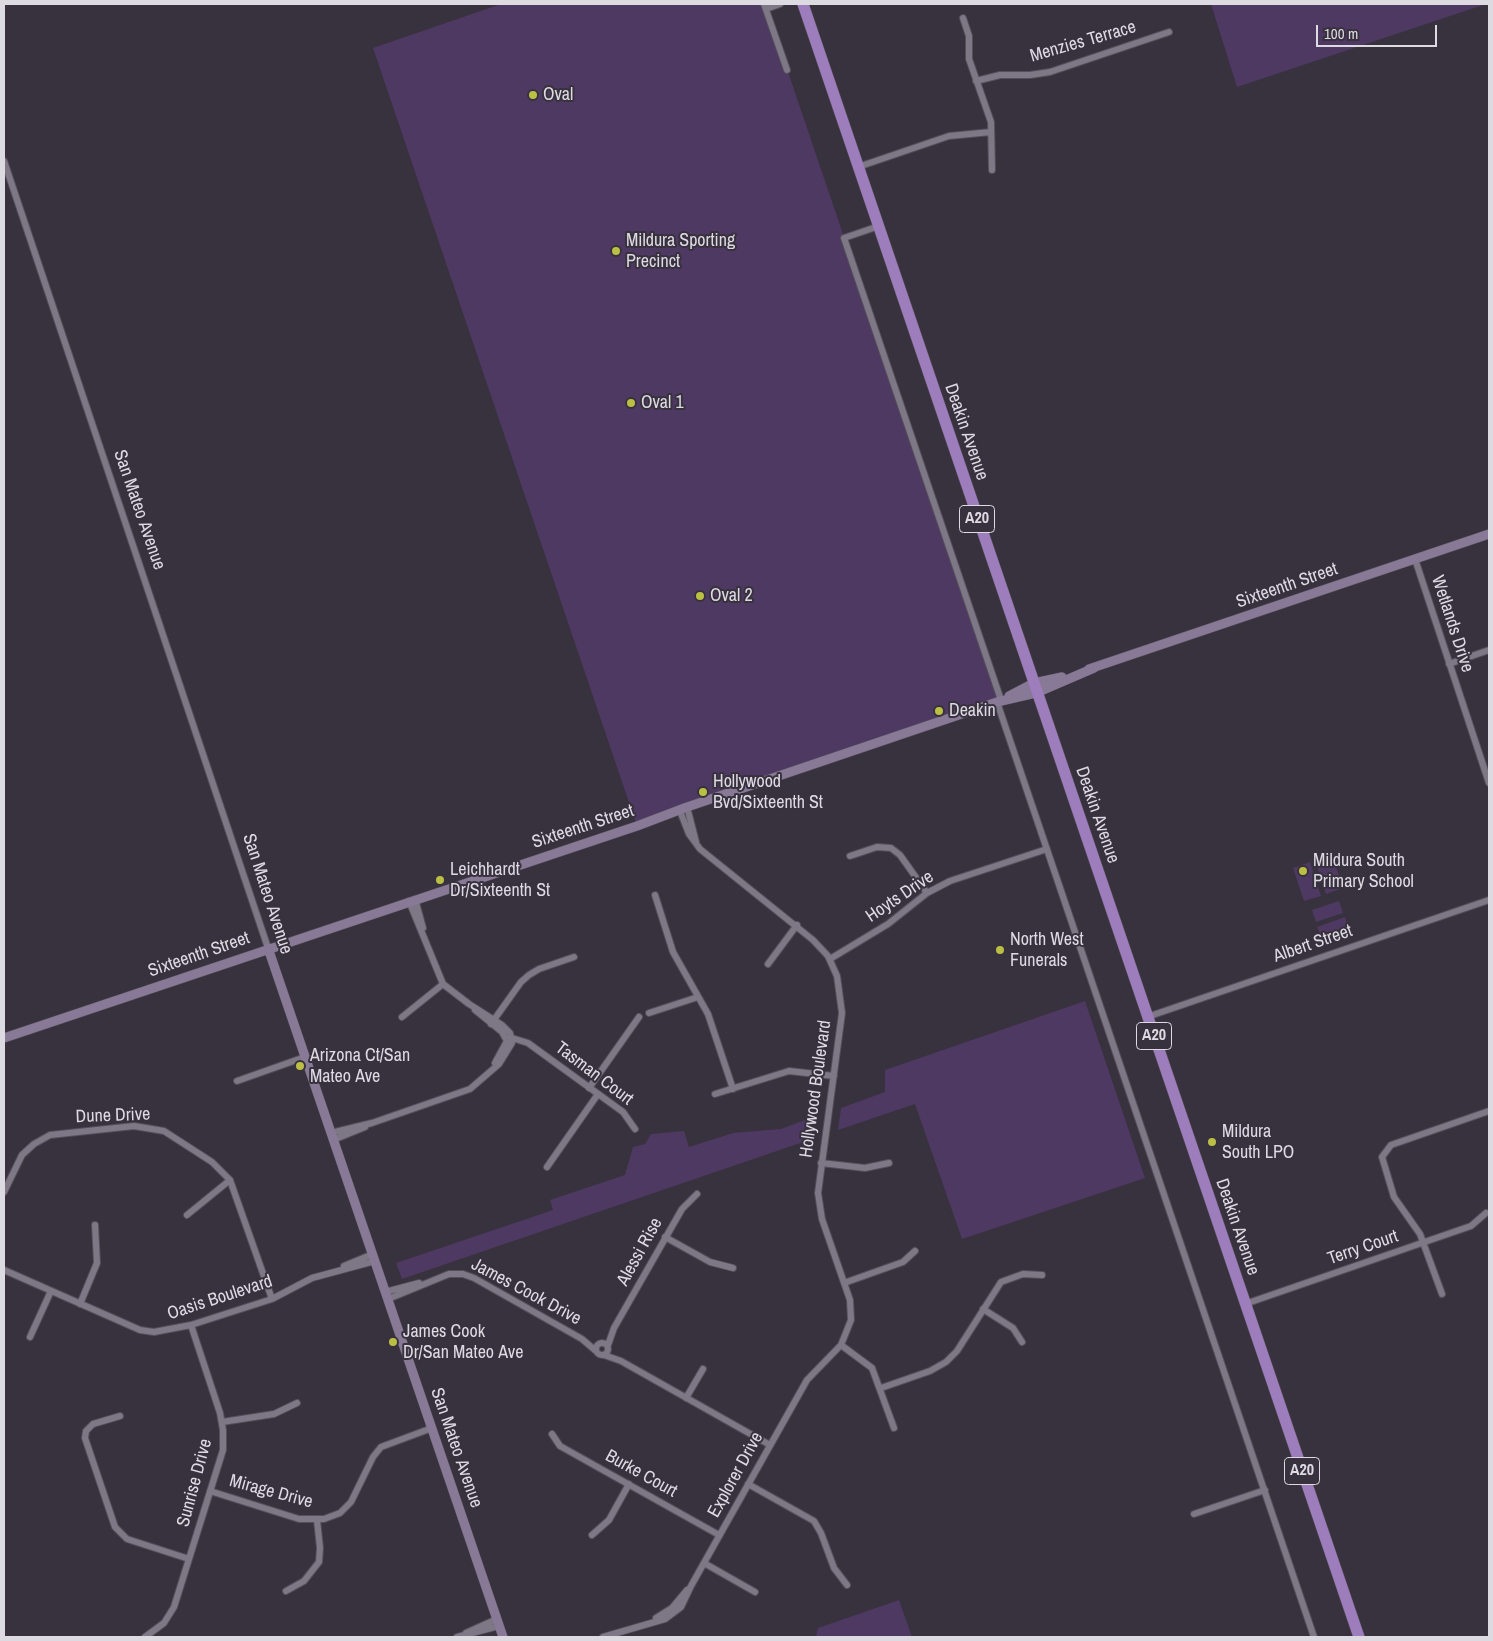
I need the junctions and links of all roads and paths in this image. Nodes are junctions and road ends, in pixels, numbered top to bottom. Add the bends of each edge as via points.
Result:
1 (780, 4) edge
2 (803, 4) edge
3 (765, 6) edge
4 (963, 18) dead end
5 (1169, 32) dead end
6 (787, 70) dead end
7 (976, 81) junction
8 (991, 132) junction
9 (4, 161) edge
10 (858, 167) junction
11 (992, 170) dead end
12 (879, 226) junction
13 (1489, 534) edge
14 (1415, 559) junction
15 (1489, 650) edge
16 (1449, 664) junction
17 (1035, 688) junction
18 (999, 701) junction
19 (1489, 783) edge
20 (684, 809) junction
21 (1048, 849) junction
22 (850, 856) dead end
23 (927, 893) junction
24 (655, 895) dead end
25 (1489, 900) edge
26 (412, 901) junction
27 (797, 925) junction
28 (268, 948) junction
29 (574, 957) dead end
30 (830, 959) junction
31 (768, 964) dead end
32 (443, 984) junction
33 (698, 997) junction
34 (649, 1013) dead end
35 (402, 1017) dead end
36 (1147, 1017) junction
37 (639, 1018) dead end
38 (493, 1021) junction
39 (4, 1038) edge
40 (510, 1040) junction
41 (305, 1057) junction
42 (834, 1076) junction
43 (237, 1081) dead end
44 (589, 1088) junction
45 (733, 1089) junction
46 (598, 1094) junction
47 (715, 1094) dead end
48 (1489, 1112) edge
49 (635, 1129) dead end
50 (332, 1137) junction
51 (821, 1163) junction
52 (889, 1163) dead end
53 (547, 1167) dead end
54 (230, 1180) junction
55 (4, 1192) edge
56 (697, 1194) dead end
57 (1486, 1213) dead end
58 (187, 1215) dead end
59 (95, 1225) dead end
60 (665, 1237) junction
61 (1424, 1243) junction
62 (915, 1251) dead end
63 (374, 1257) junction
64 (733, 1268) dead end
65 (4, 1270) edge
66 (1042, 1275) dead end
67 (844, 1282) junction
68 (51, 1291) junction
69 (1442, 1294) dead end
70 (387, 1295) junction
71 (272, 1299) junction
72 (80, 1304) junction
73 (1245, 1304) junction
74 (984, 1309) junction
75 (191, 1325) junction
76 (30, 1337) dead end
77 (582, 1339) junction
78 (1022, 1342) dead end
79 (841, 1345) junction
80 (604, 1347) junction
81 (703, 1369) dead end
82 (807, 1380) joint
83 (880, 1388) junction
84 (686, 1398) junction
85 (297, 1402) dead end
86 (120, 1416) dead end
87 (222, 1422) junction
88 (432, 1428) junction
89 (894, 1428) dead end
90 (552, 1434) dead end
91 (770, 1445) junction
92 (629, 1484) junction
93 (748, 1484) junction
94 (1265, 1490) junction
95 (210, 1491) junction
96 (1194, 1514) dead end
97 (317, 1520) junction
98 (592, 1535) dead end
99 (719, 1535) junction
100 (189, 1559) junction
101 (704, 1563) junction
102 (847, 1585) dead end
103 (286, 1591) dead end
104 (755, 1592) dead end
105 (498, 1623) junction
106 (145, 1637) edge
107 (458, 1637) edge
108 (503, 1637) edge
109 (603, 1637) edge
110 (1314, 1637) edge
111 (1359, 1637) edge

1 - 3 street
2 - 10 highway, Deakin Avenue / A20
3 - 6 street
4 - 7 street
5 - 7 street, Menzies Terrace via 1050,72 1000,75
7 - 8 street via 991,122
8 - 10 street via 949,136
8 - 11 street
9 - 28 street, San Mateo Avenue
10 - 12 highway, Deakin Avenue / A20
12 - 17 highway, Deakin Avenue / A20
12 - 18 street via 844,238
13 - 14 street, Sixteenth Street
14 - 16 street, Wetlands Drive
14 - 17 street, Sixteenth Street
15 - 16 street
16 - 19 street, Wetlands Drive
17 - 18 street, Sixteenth Street
17 - 36 highway, Deakin Avenue / A20
18 - 20 street, Sixteenth Street
18 - 21 street
20 - 26 street, Sixteenth Street
20 - 27 street, Hollywood Boulevard via 697,845 704,854
21 - 23 street, Hoyts Drive via 950,881
21 - 94 street
22 - 23 street via 878,847 891,848 900,855
23 - 30 street, Hoyts Drive via 888,924
24 - 33 street via 673,952
25 - 36 street, Albert Street
26 - 28 street, Sixteenth Street
26 - 32 street
27 - 30 street, Hollywood Boulevard
27 - 31 street
28 - 39 street, Sixteenth Street
28 - 41 street, San Mateo Avenue
29 - 38 street via 529,975
30 - 42 street, Hollywood Boulevard via 842,1001
32 - 35 street
32 - 38 street, Tasman Court
33 - 34 street
33 - 45 street via 710,1021
36 - 73 highway, Deakin Avenue / A20
37 - 44 street
38 - 40 street, Tasman Court
40 - 44 street, Tasman Court via 524,1041
40 - 50 street via 508,1052 491,1071 461,1093
41 - 43 street
41 - 50 street, San Mateo Avenue
42 - 45 street via 789,1071
42 - 51 street, Hollywood Boulevard
44 - 46 street, Tasman Court
45 - 47 street
46 - 49 street, Tasman Court via 623,1112
46 - 53 street
48 - 61 street via 1391,1145 1384,1152 1382,1162 1394,1197
50 - 63 street, San Mateo Avenue
51 - 52 street via 865,1168
51 - 67 street, Hollywood Boulevard via 820,1206
54 - 55 street, Dune Drive via 220,1168 172,1134 134,1126 59,1133 42,1139 22,1155
54 - 58 street
54 - 71 street, Dune Drive
56 - 60 street, Alessi Rise via 682,1209
57 - 61 street, Terry Court via 1470,1226
59 - 72 street via 97,1263
60 - 64 street via 710,1262
60 - 80 street, Alessi Rise
61 - 69 street
61 - 73 street, Terry Court
62 - 67 street via 903,1262
63 - 70 street, San Mateo Avenue
63 - 71 street, Oasis Boulevard via 305,1281
65 - 68 street, Oasis Boulevard
66 - 74 street via 1023,1274 1007,1278 995,1289
67 - 79 street, Hollywood Boulevard via 850,1300 851,1320
68 - 72 street, Oasis Boulevard
68 - 76 street
70 - 77 street, James Cook Drive via 456,1273 468,1275
70 - 88 street, San Mateo Avenue
71 - 75 street, Oasis Boulevard
72 - 75 street, Oasis Boulevard via 147,1332
73 - 111 highway, Deakin Avenue / A20
74 - 78 street via 1013,1328
74 - 83 street via 957,1351 946,1362 930,1371
75 - 87 street, Sunrise Drive
77 - 80 street, James Cook Drive
77 - 80 street, James Cook Drive via 598,1354
79 - 82 street, Hollywood Boulevard
79 - 83 street via 868,1364
80 - 84 street, James Cook Drive via 621,1361
81 - 84 street
82 - 91 street, Explorer Drive
83 - 89 street
84 - 91 street, James Cook Drive
85 - 87 street via 274,1414
86 - 100 street via 93,1424 86,1430 85,1438 114,1527 127,1539
87 - 95 street, Sunrise Drive via 222,1450
88 - 97 street, Mirage Drive via 381,1447 351,1502 333,1517
88 - 105 street, San Mateo Avenue
90 - 92 street, Burke Court via 560,1446
91 - 93 street, Explorer Drive
92 - 98 street via 609,1520
92 - 99 street, Burke Court
93 - 99 street, Explorer Drive
93 - 102 street via 814,1521 834,1568
94 - 96 street
94 - 110 street
95 - 97 street, Mirage Drive via 299,1519
95 - 100 street, Sunrise Drive
97 - 103 street via 320,1548 317,1566 298,1586
99 - 101 street, Explorer Drive
100 - 106 street, Sunrise Drive via 170,1616 158,1630
101 - 104 street
101 - 109 street, Explorer Drive via 691,1586 672,1608 651,1621
105 - 107 street
105 - 108 street, San Mateo Avenue

